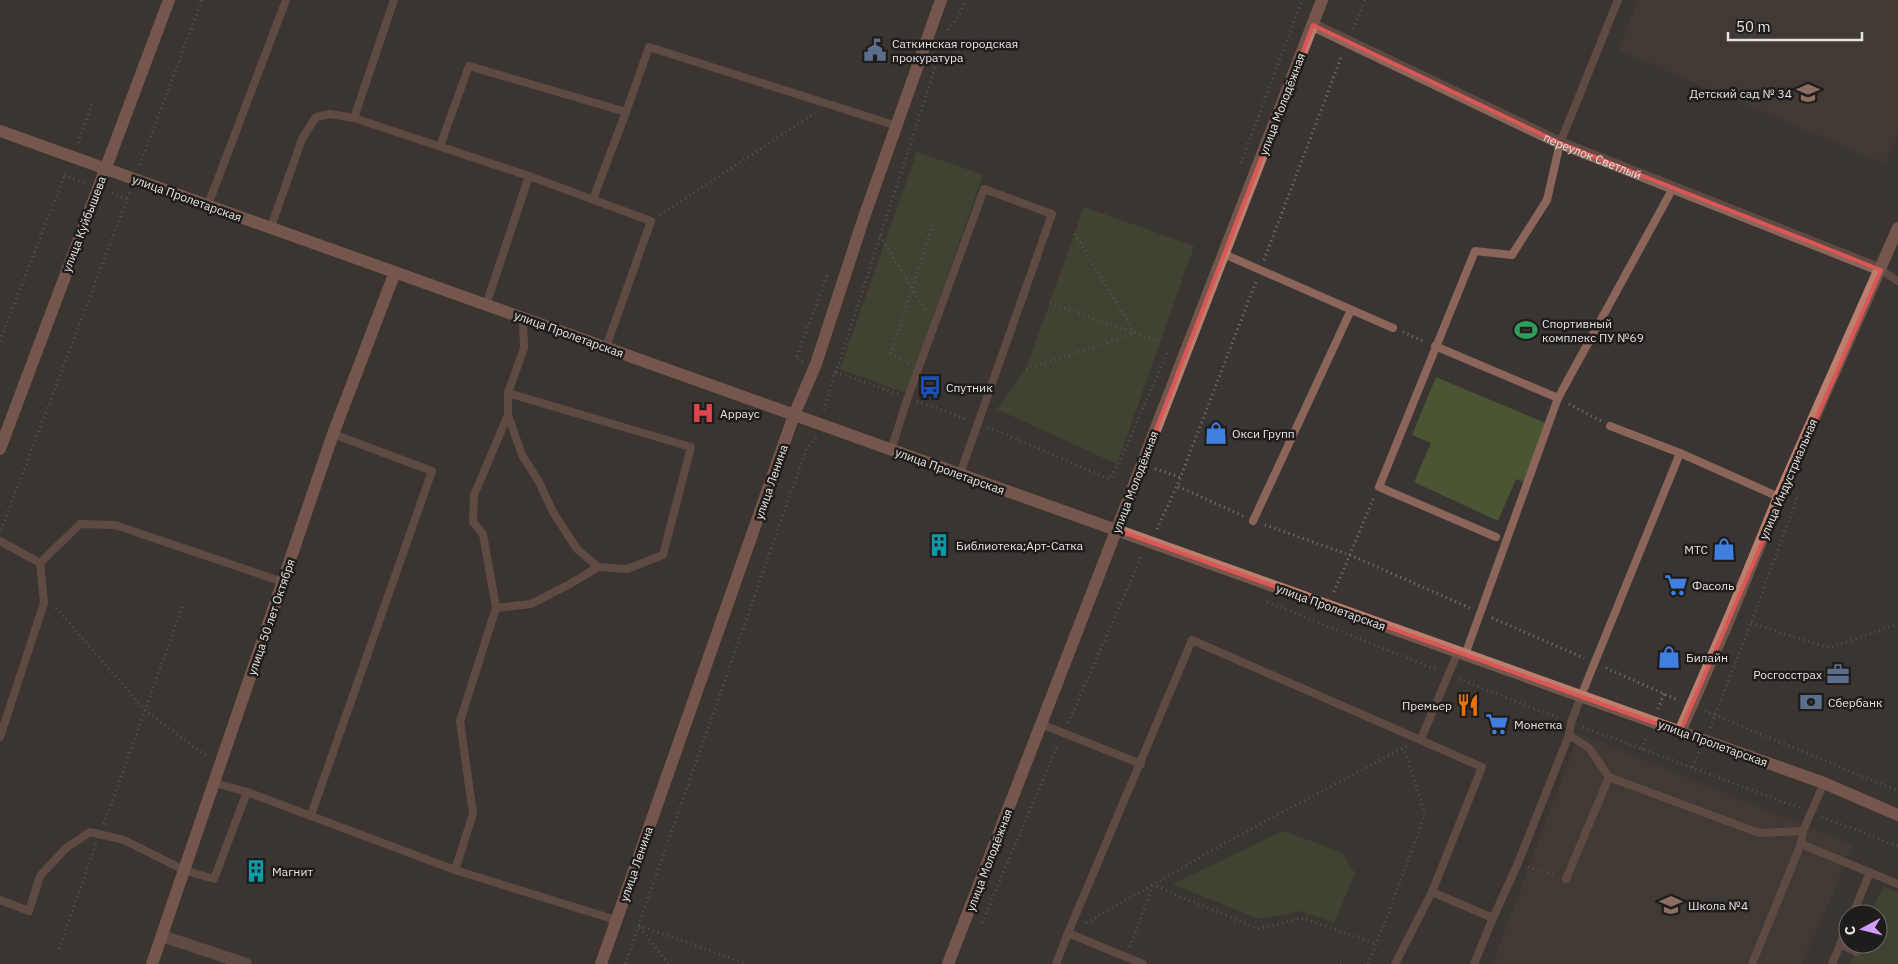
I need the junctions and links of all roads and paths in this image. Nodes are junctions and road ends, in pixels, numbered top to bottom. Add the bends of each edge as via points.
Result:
1 (169, 0) edge
2 (202, 0) edge
3 (286, 0) edge
4 (394, 0) edge
5 (941, 0) edge
6 (965, 0) edge
7 (1302, 0) edge
8 (1322, 0) edge
9 (1365, 0) edge
10 (1618, 0) edge
11 (1312, 25) junction
12 (947, 31) dead end
13 (1347, 42) junction
14 (938, 59) dead end
15 (93, 102) dead end
16 (828, 104) junction
17 (626, 112) junction
18 (354, 118) junction
19 (898, 126) junction
20 (0, 131) edge
21 (1560, 143) junction
22 (440, 146) junction
23 (72, 157) junction
24 (1239, 167) dead end
25 (105, 168) junction
26 (529, 176) junction
27 (134, 179) junction
28 (1673, 188) junction
29 (593, 199) junction
30 (208, 205) junction
31 (651, 221) junction
32 (933, 224) dead end
33 (271, 228) junction
34 (1898, 228) edge
35 (1074, 234) dead end
36 (880, 236) junction
37 (1224, 254) junction
38 (1261, 269) junction
39 (1881, 270) junction
40 (395, 272) junction
41 (1898, 281) edge
42 (913, 289) junction
43 (1050, 303) dead end
44 (486, 305) junction
45 (1351, 310) junction
46 (927, 312) dead end
47 (523, 318) junction
48 (1393, 328) joint
49 (1134, 333) junction
50 (0, 341) edge
51 (1160, 342) dead end
52 (1435, 346) junction
53 (606, 347) junction
54 (1168, 350) dead end
55 (915, 366) dead end
56 (1026, 369) dead end
57 (836, 372) junction
58 (508, 393) junction
59 (908, 397) junction
60 (1558, 398) junction
61 (508, 414) junction
62 (794, 415) junction
63 (978, 423) junction
64 (820, 425) junction
65 (1610, 426) joint
66 (333, 434) junction
67 (807, 448) dead end
68 (0, 449) edge
69 (892, 450) junction
70 (1680, 453) junction
71 (960, 474) junction
72 (1177, 486) junction
73 (1378, 487) junction
74 (1800, 491) dead end
75 (1779, 497) junction
76 (1253, 521) junction
77 (1116, 530) junction
78 (0, 532) edge
79 (1496, 537) dead end
80 (0, 541) edge
81 (1151, 542) junction
82 (1350, 555) junction
83 (40, 563) junction
84 (598, 567) junction
85 (283, 582) junction
86 (43, 594) junction
87 (182, 605) dead end
88 (1328, 606) junction
89 (496, 608) junction
90 (1480, 612) junction
91 (1751, 623) junction
92 (1898, 624) edge
93 (1462, 654) junction
94 (1595, 663) junction
95 (1449, 675) junction
96 (1581, 696) junction
97 (1692, 706) junction
98 (145, 710) junction
99 (1715, 715) junction
100 (1571, 723) junction
101 (1041, 724) junction
102 (1680, 732) junction
103 (1569, 735) junction
104 (0, 737) edge
105 (1421, 739) junction
106 (1704, 740) junction
107 (1404, 748) junction
108 (1141, 764) junction
109 (220, 766) junction
110 (1692, 767) junction
111 (1609, 777) junction
112 (215, 783) junction
113 (1824, 783) junction
114 (1898, 791) edge
115 (247, 792) junction
116 (1811, 812) junction
117 (311, 815) junction
118 (1898, 815) edge
119 (1803, 831) junction
120 (100, 834) junction
121 (1801, 844) junction
122 (1898, 846) edge
123 (1518, 863) junction
124 (184, 870) junction
125 (456, 870) junction
126 (1870, 872) junction
127 (1566, 879) joint
128 (1898, 884) edge
129 (1153, 886) junction
130 (1432, 892) junction
131 (0, 900) edge
132 (1857, 904) edge
133 (1492, 918) junction
134 (616, 920) junction
135 (638, 925) junction
136 (1068, 933) junction
137 (162, 936) junction
138 (1376, 944) junction
139 (59, 949) dead end
140 (1838, 949) edge
141 (1126, 957) junction
142 (152, 964) edge
143 (246, 964) edge
144 (601, 964) edge
145 (625, 964) edge
146 (668, 964) edge
147 (746, 964) edge
148 (948, 964) edge
149 (1056, 964) edge
150 (1143, 964) edge
151 (1340, 964) edge
152 (1344, 964) edge
153 (1368, 964) edge
154 (1395, 964) edge
155 (1474, 964) edge
156 (1752, 964) edge
157 (1832, 964) edge

1 - 25 main road, улица Куйбышева
2 - 27 path
3 - 30 lane
4 - 18 lane
5 - 19 main road, улица Ленина
6 - 12 path via 961,12
7 - 24 path
8 - 11 main road, улица Молодёжная
9 - 13 path
10 - 21 lane
11 - 13 street, переулок Светлый
11 - 37 main road, улица Молодёжная
13 - 21 street, переулок Светлый
13 - 38 path
14 - 36 path
15 - 23 path
16 - 17 lane via 649,47
16 - 19 lane
16 - 31 path
17 - 22 lane via 469,66
17 - 29 lane
18 - 22 lane
18 - 33 lane via 330,114 316,117 302,139
19 - 62 main road, улица Ленина via 864,217 816,364
20 - 23 main road, улица Пролетарская
21 - 28 street, переулок Светлый
21 - 52 lane via 1547,200 1512,256 1475,251
22 - 26 lane
23 - 25 main road, улица Пролетарская
23 - 50 path
25 - 27 main road, улица Пролетарская
25 - 68 main road, улица Куйбышева
26 - 29 lane
26 - 44 lane
27 - 30 main road, улица Пролетарская
27 - 78 path
28 - 39 street, переулок Светлый
28 - 60 lane
29 - 31 lane
30 - 33 main road, улица Пролетарская
31 - 53 lane
32 - 42 path
33 - 40 main road, улица Пролетарская
34 - 39 main road, улица Индустриальная
35 - 49 path
36 - 42 path
36 - 57 path
37 - 38 lane
37 - 77 main road, улица Молодёжная
38 - 45 lane
38 - 72 path
39 - 41 lane
39 - 75 main road, улица Индустриальная
40 - 44 main road, улица Пролетарская
40 - 66 main road, улица 50 лет Октября
42 - 46 path
42 - 55 path via 891,354
43 - 49 path
44 - 47 main road, улица Пролетарская
45 - 48 lane
45 - 76 lane
47 - 53 main road, улица Пролетарская
47 - 58 lane via 524,348
48 - 52 path
49 - 51 path
49 - 56 path
52 - 60 lane
52 - 73 lane
53 - 62 main road, улица Пролетарская
54 - 63 path via 1110,479
57 - 59 path
57 - 64 path
58 - 61 lane
58 - 84 lane via 691,446 664,556 626,569
59 - 63 path
59 - 63 lane via 984,189 1052,214
59 - 69 lane
60 - 65 path
60 - 90 lane
61 - 84 lane via 522,455 553,512 577,549
61 - 89 lane via 474,495 474,522 483,534
62 - 64 main road, улица Пролетарская
62 - 134 main road, улица Ленина
63 - 71 lane
64 - 69 main road, улица Пролетарская
65 - 70 lane
66 - 85 main road, улица 50 лет Октября
66 - 117 lane via 432,471
67 - 135 path
69 - 71 main road, улица Пролетарская
70 - 75 lane
70 - 94 lane
71 - 77 main road, улица Пролетарская
72 - 76 path
72 - 81 path
73 - 79 lane
73 - 82 path
74 - 91 path
75 - 97 main road, улица Индустриальная
76 - 82 path
77 - 81 main road, улица Пролетарская
77 - 101 main road, улица Молодёжная
80 - 83 lane
81 - 88 main road, улица Пролетарская
82 - 88 path
82 - 90 path
83 - 85 lane via 80,524 115,525
83 - 86 lane
84 - 89 lane via 530,604
85 - 109 main road, улица 50 лет Октября
86 - 98 path
86 - 104 lane via 44,603
87 - 98 path
88 - 93 main road, улица Пролетарская
89 - 125 lane via 460,721 474,814
90 - 93 lane
90 - 94 path
91 - 92 path via 1829,648
91 - 99 path
93 - 95 lane
93 - 96 main road, улица Пролетарская
94 - 96 lane
94 - 97 path
95 - 100 path
95 - 105 lane
96 - 100 lane
96 - 102 main road, улица Пролетарская
97 - 99 path
97 - 102 main road, улица Индустриальная
98 - 109 path
98 - 120 path
99 - 106 path
99 - 114 path
100 - 103 lane
100 - 110 path
101 - 108 lane
101 - 148 main road, улица Молодёжная
102 - 106 main road, улица Пролетарская
103 - 111 lane via 1589,748
103 - 123 lane
105 - 107 path
105 - 108 lane via 1192,640
105 - 130 lane via 1482,767
106 - 110 path
106 - 113 main road, улица Пролетарская
107 - 129 path via 1234,838
107 - 138 path via 1425,815
108 - 136 lane
109 - 112 main road, улица 50 лет Октября
110 - 116 path
111 - 119 lane via 1759,834
111 - 127 lane
112 - 115 lane
112 - 124 main road, улица 50 лет Октября
113 - 116 lane
113 - 118 main road, улица Пролетарская
115 - 117 lane
115 - 124 lane via 214,879
116 - 119 lane
116 - 122 path
117 - 125 lane
119 - 121 lane
120 - 124 lane via 124,840
120 - 131 lane via 90,832 66,848 40,876 30,911
120 - 139 path
121 - 126 lane
121 - 156 lane
123 - 127 path
123 - 133 lane
124 - 137 main road, улица 50 лет Октября
125 - 134 lane
126 - 128 lane
126 - 132 lane
129 - 136 path
129 - 138 path via 1258,928 1303,918
129 - 141 path
130 - 133 lane
130 - 154 lane
133 - 155 lane
134 - 144 main road, улица Ленина
135 - 145 path
135 - 146 path
135 - 147 path
136 - 141 lane
136 - 149 lane
137 - 142 main road, улица 50 лет Октября
137 - 143 street
138 - 153 path
140 - 157 lane
141 - 150 lane
151 - 152 path

